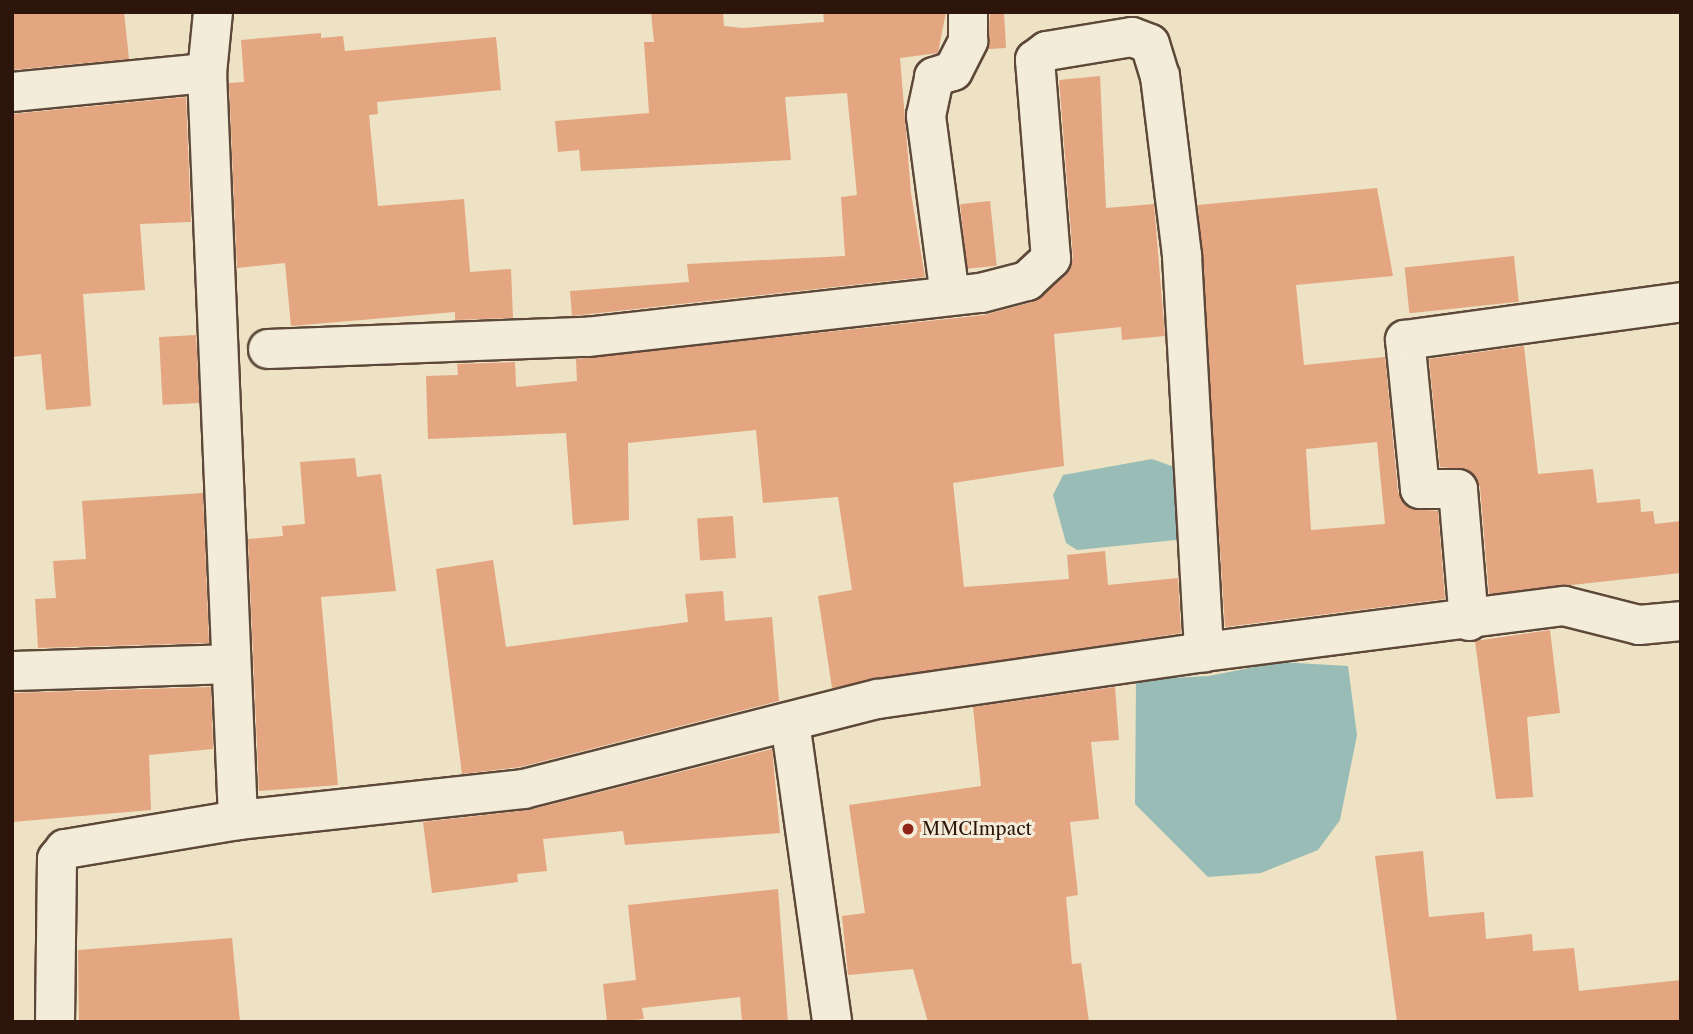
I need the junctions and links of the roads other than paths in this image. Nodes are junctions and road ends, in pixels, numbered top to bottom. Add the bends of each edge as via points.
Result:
1 (213, 12) edge
2 (968, 12) edge
3 (207, 73) junction
4 (12, 92) edge
5 (950, 296) junction
6 (1681, 302) edge
7 (268, 349) dead end
8 (1469, 621) junction
9 (1681, 621) edge
10 (1203, 652) junction
11 (230, 664) junction
12 (12, 671) edge
13 (790, 722) junction
14 (238, 820) junction
15 (55, 1022) edge
16 (832, 1022) edge

1 - 3 street
2 - 5 street via 968,41 953,71 934,77 927,104
3 - 4 street
3 - 11 street
5 - 7 street via 587,337
5 - 10 street via 1027,281 1051,260 1035,60 1047,51 1114,38 1150,44 1160,76 1182,256
6 - 8 street via 1405,340 1420,489 1458,489
8 - 9 street via 1564,606 1639,625
8 - 10 street
10 - 13 street via 878,699
11 - 12 street
11 - 14 street
13 - 14 street via 524,789
13 - 16 street
14 - 15 street via 65,849 57,859

